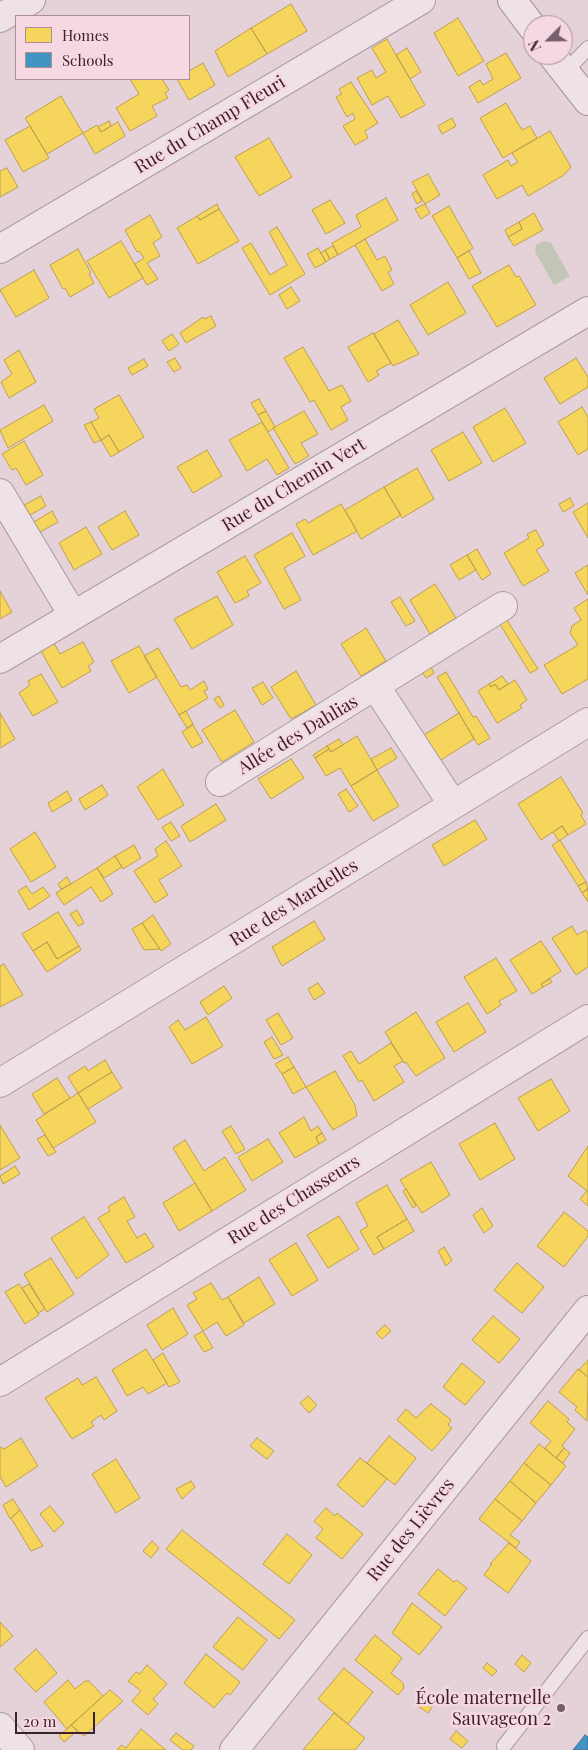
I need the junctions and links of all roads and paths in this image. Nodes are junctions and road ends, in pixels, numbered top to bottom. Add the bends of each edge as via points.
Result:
1 (31, 0) edge
2 (421, 0) edge
3 (512, 0) edge
4 (523, 15) edge
5 (0, 18) edge
6 (588, 48) edge
7 (573, 56) edge
8 (560, 65) edge
9 (588, 101) edge
10 (0, 249) edge
11 (588, 311) edge
12 (0, 493) edge
13 (503, 606) dead end
14 (73, 615) junction
15 (0, 659) edge
16 (376, 687) junction
17 (588, 722) edge
18 (220, 782) dead end
19 (453, 805) junction
20 (588, 1019) edge
21 (0, 1083) edge
22 (588, 1310) edge
23 (0, 1382) edge
24 (588, 1638) edge
25 (0, 1727) edge
26 (504, 1746) dead end
27 (20, 1750) edge
28 (234, 1750) edge

1 - 5 street
2 - 10 street, Rue du Champ Fleuri
3 - 4 street
6 - 7 lane
8 - 9 street
11 - 14 street, Rue du Chemin Vert
12 - 14 street
13 - 16 street, Allée des Dahlias
14 - 15 street, Rue du Chemin Vert
16 - 18 street, Allée des Dahlias
16 - 19 street, Allée des Dahlias
17 - 19 street, Rue des Mardelles
19 - 21 street, Rue des Mardelles
20 - 23 street, Rue des Chasseurs
22 - 28 street, Rue des Lièvres
24 - 26 lane
25 - 27 street

